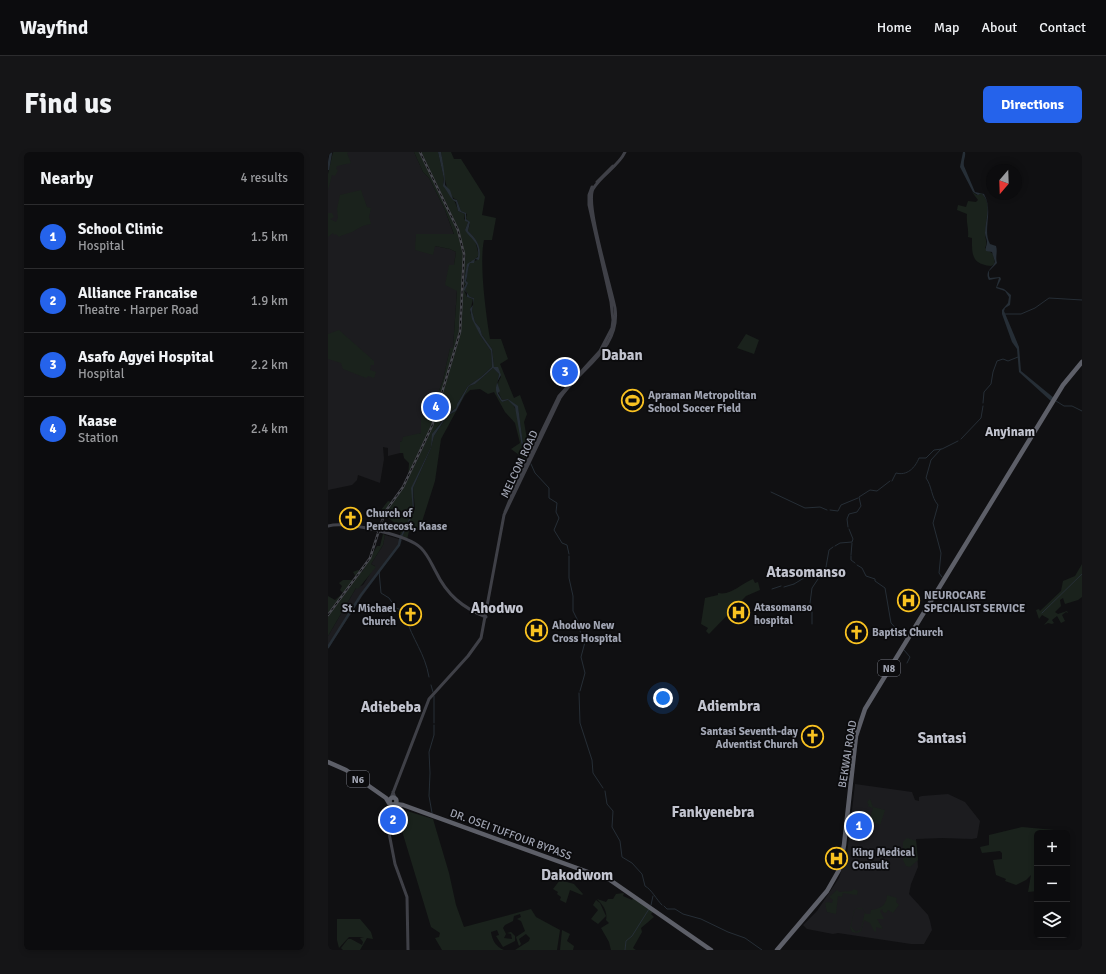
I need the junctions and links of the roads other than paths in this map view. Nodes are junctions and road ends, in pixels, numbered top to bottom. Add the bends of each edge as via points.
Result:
1 (625, 152) edge
2 (1082, 363) edge
3 (340, 525) junction
4 (329, 526) edge
5 (486, 617) junction
6 (328, 762) edge
7 (392, 801) junction
8 (408, 950) edge
9 (711, 950) edge
10 (778, 950) edge

1 - 5 main road, MELCOM ROAD via 596,185 591,196 597,237 615,308 614,325 606,346 565,390 549,417 505,512
2 - 10 highway, BEKWAI ROAD / N8 via 1068,377 870,700 861,719 856,740 839,870 827,891
3 - 4 main road
3 - 4 main road via 333,521
3 - 5 main road via 368,528 417,545 424,551 457,601
5 - 7 main road, MELCOM ROAD via 477,646 429,699 393,792
6 - 7 highway, N6 via 346,770
7 - 8 main road, MELCOM ROAD via 389,833 395,864 407,897
7 - 9 highway, DR. OSEI TUFFOUR BYPASS / N6 via 610,880

